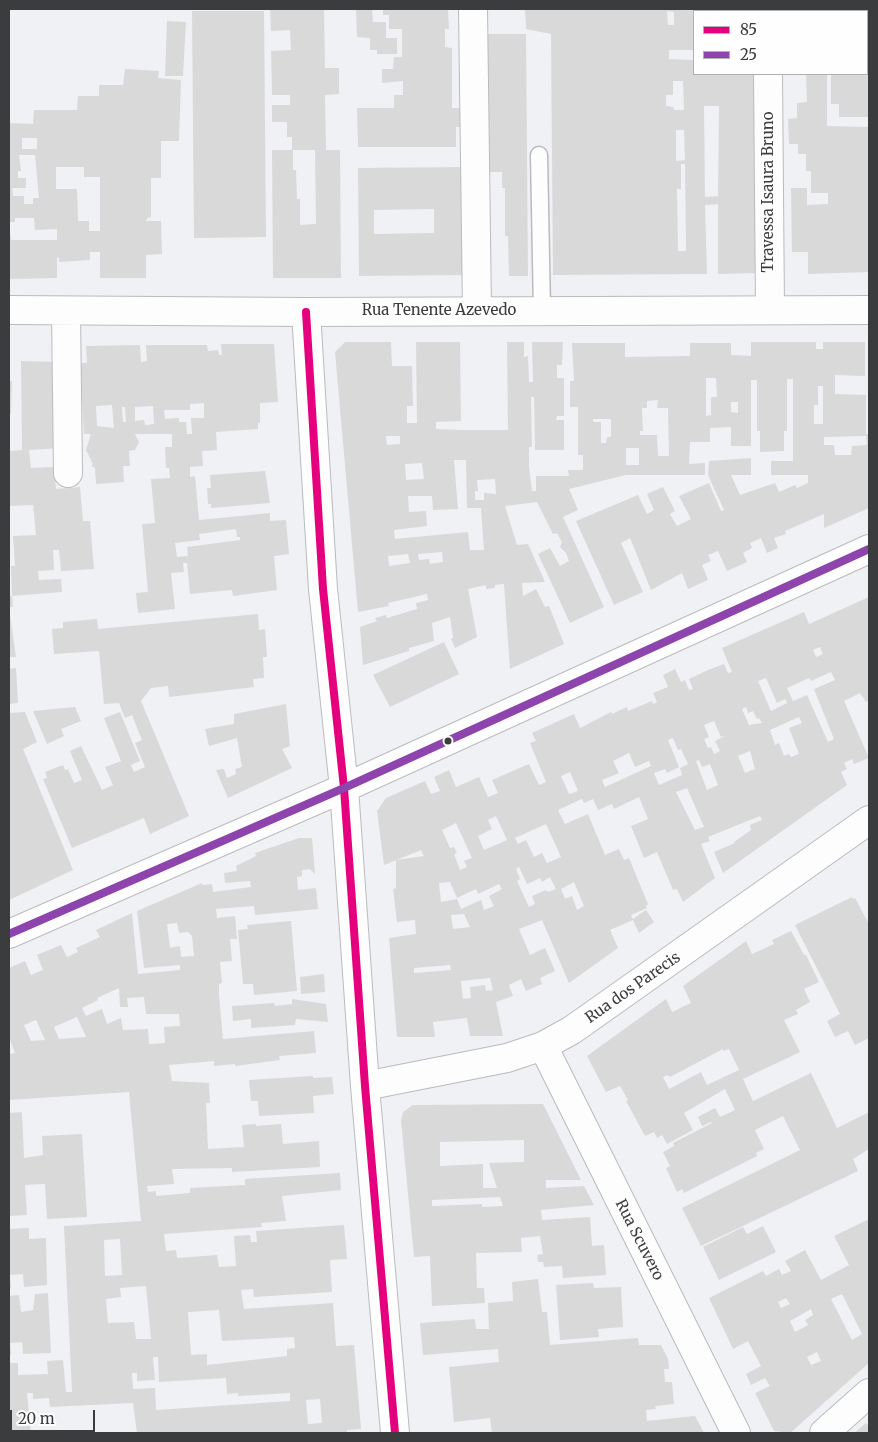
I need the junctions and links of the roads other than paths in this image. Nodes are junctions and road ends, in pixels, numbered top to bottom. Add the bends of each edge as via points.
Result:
1 (473, 9) edge
2 (768, 75) edge
3 (539, 155) dead end
4 (9, 310) edge
5 (66, 310) junction
6 (477, 310) junction
7 (770, 310) junction
8 (869, 310) edge
9 (542, 311) junction
10 (306, 312) junction
11 (68, 473) dead end
12 (869, 549) edge
13 (344, 788) junction
14 (869, 820) edge
15 (9, 934) edge
16 (543, 1046) junction
17 (365, 1086) junction
18 (869, 1393) edge
19 (395, 1433) edge
20 (736, 1433) edge
21 (824, 1433) edge

1 - 6 street
2 - 7 street, Travessa Isaura Bruno
3 - 9 lane
4 - 5 street, Rua Tenente Azevedo
5 - 10 street, Rua Tenente Azevedo
5 - 11 street
6 - 9 street, Rua Tenente Azevedo
6 - 10 street, Rua Tenente Azevedo
7 - 8 street, Rua Tenente Azevedo
7 - 9 street, Rua Tenente Azevedo
10 - 13 street via 323,589
12 - 13 street
13 - 15 street
13 - 17 street
14 - 16 street, Rua dos Parecis via 580,1024
16 - 17 street, Rua dos Parecis via 507,1058
16 - 20 street, Rua Scuvero
17 - 19 street
18 - 21 street

